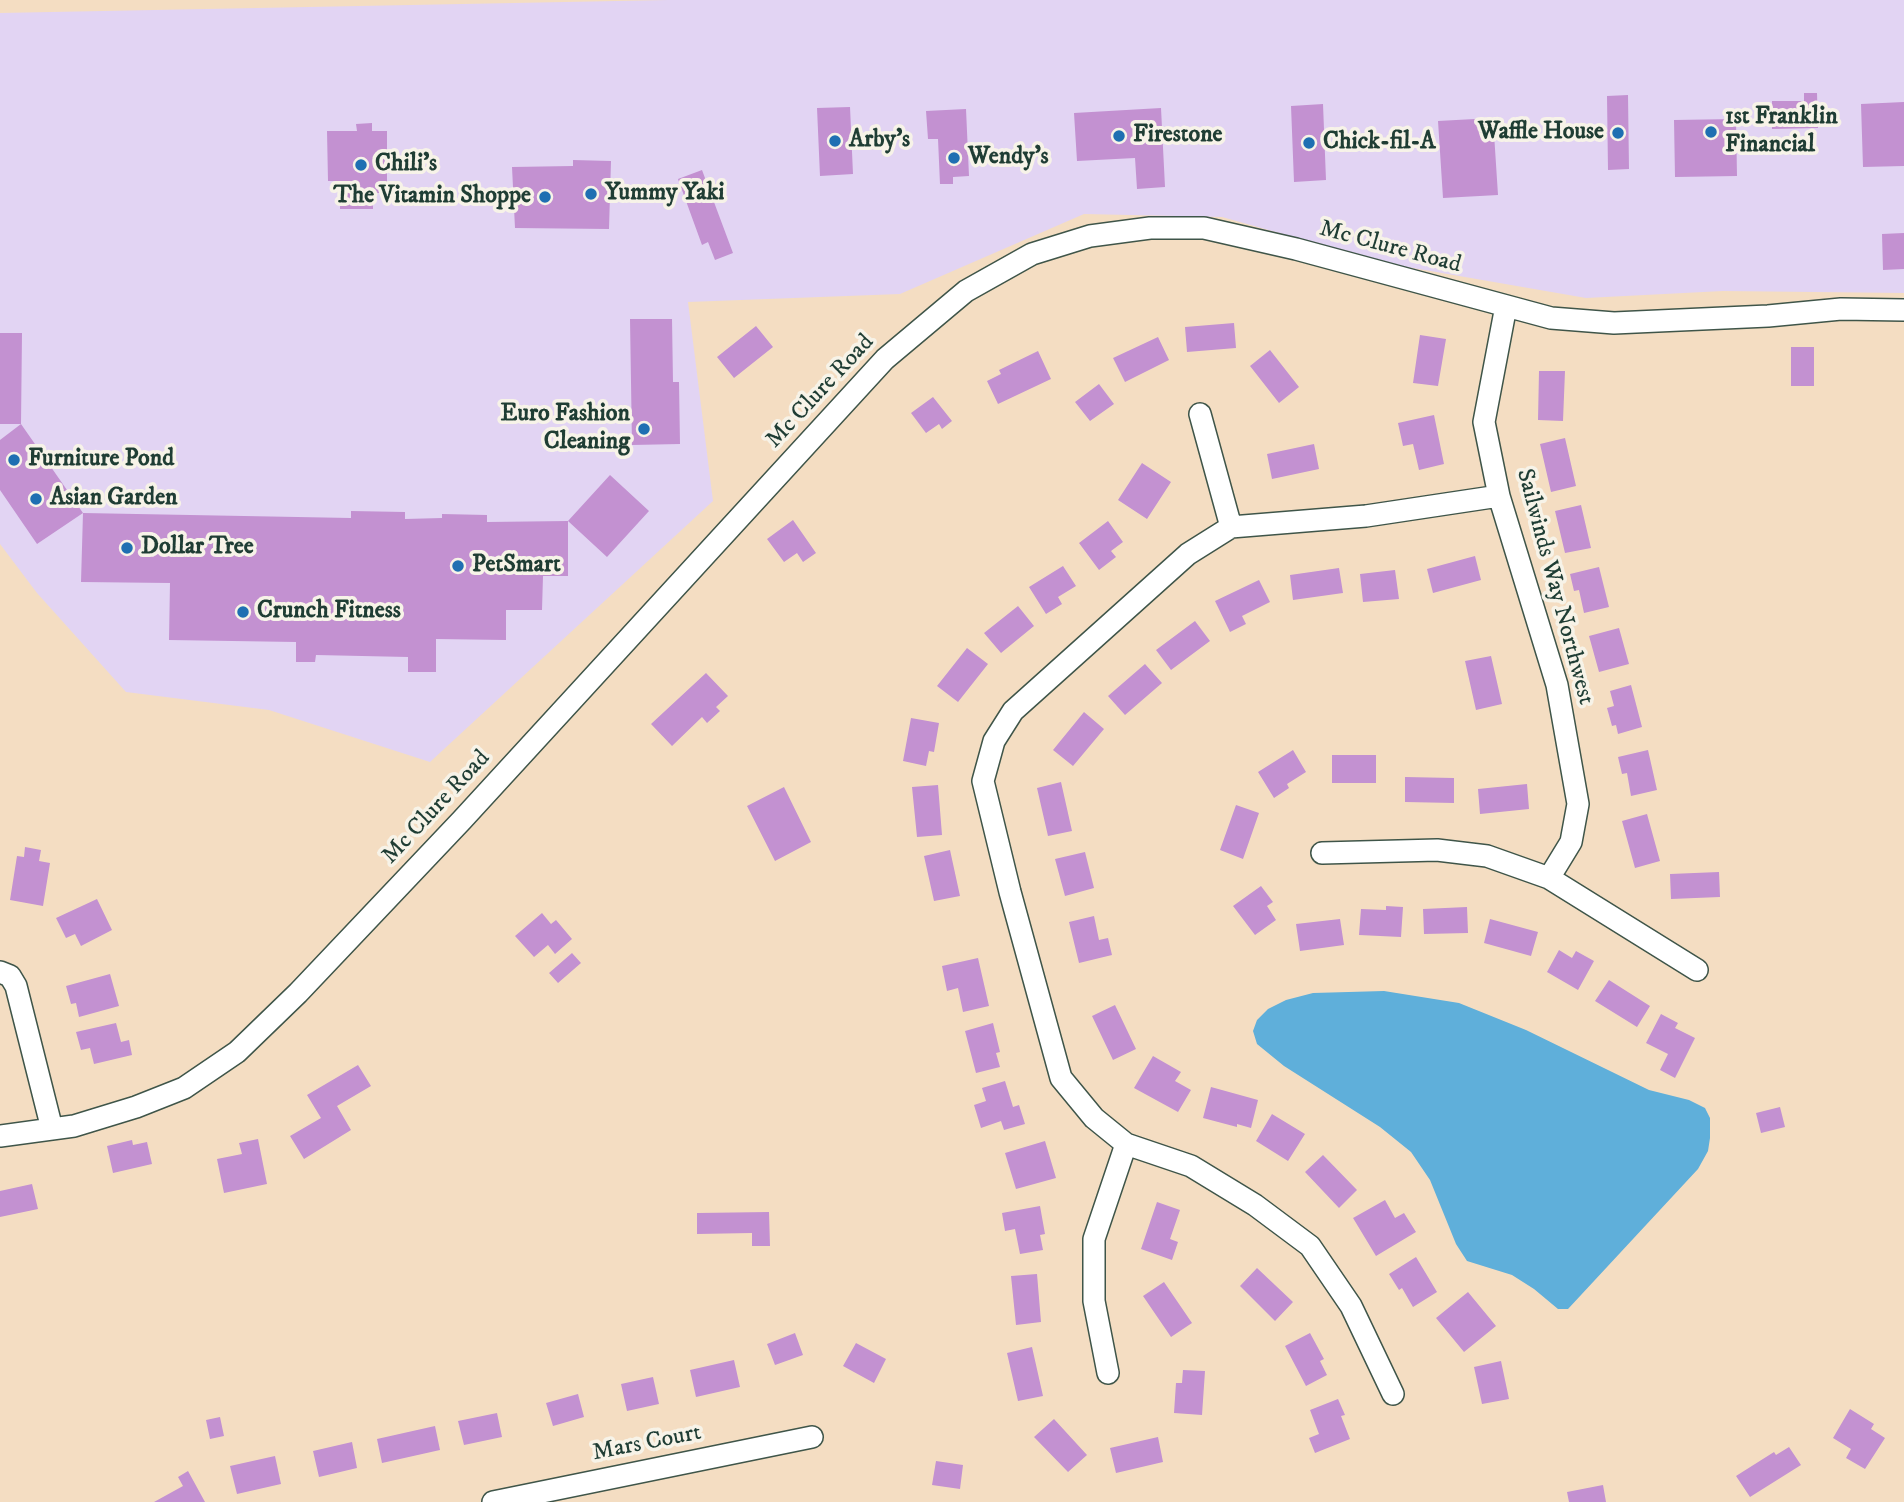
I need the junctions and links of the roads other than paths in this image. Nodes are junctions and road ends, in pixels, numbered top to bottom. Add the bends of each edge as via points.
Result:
1 (1506, 306) junction
2 (1904, 310) edge
3 (1200, 414) dead end
4 (1499, 496) junction
5 (1231, 527) junction
6 (1322, 853) dead end
7 (1549, 878) junction
8 (1697, 970) dead end
9 (0, 972) edge
10 (52, 1129) junction
11 (0, 1136) edge
12 (1126, 1144) junction
13 (1108, 1373) dead end
14 (1393, 1394) dead end
15 (812, 1437) dead end
16 (493, 1502) edge

1 - 2 street, Mc Clure Road via 1551,318 1614,323 1841,309
1 - 4 street, Sailwinds Way Northwest via 1484,422
1 - 10 street, Mc Clure Road via 1204,228 1150,228 1090,236 1032,254 966,291 885,359 471,810 237,1052 184,1088 123,1111
3 - 5 street
4 - 5 street via 1366,516
4 - 7 street, Sailwinds Way Northwest via 1557,685 1578,804 1571,842
5 - 12 street via 1188,554 1013,711 993,741 983,781 1061,1077 1094,1118
6 - 7 street via 1437,850 1487,856
7 - 8 street
9 - 10 street via 10,976 16,986
10 - 11 street, Mc Clure Road
12 - 13 street via 1094,1239 1094,1301
12 - 14 street via 1191,1166 1310,1246 1351,1306
15 - 16 street, Mars Court

